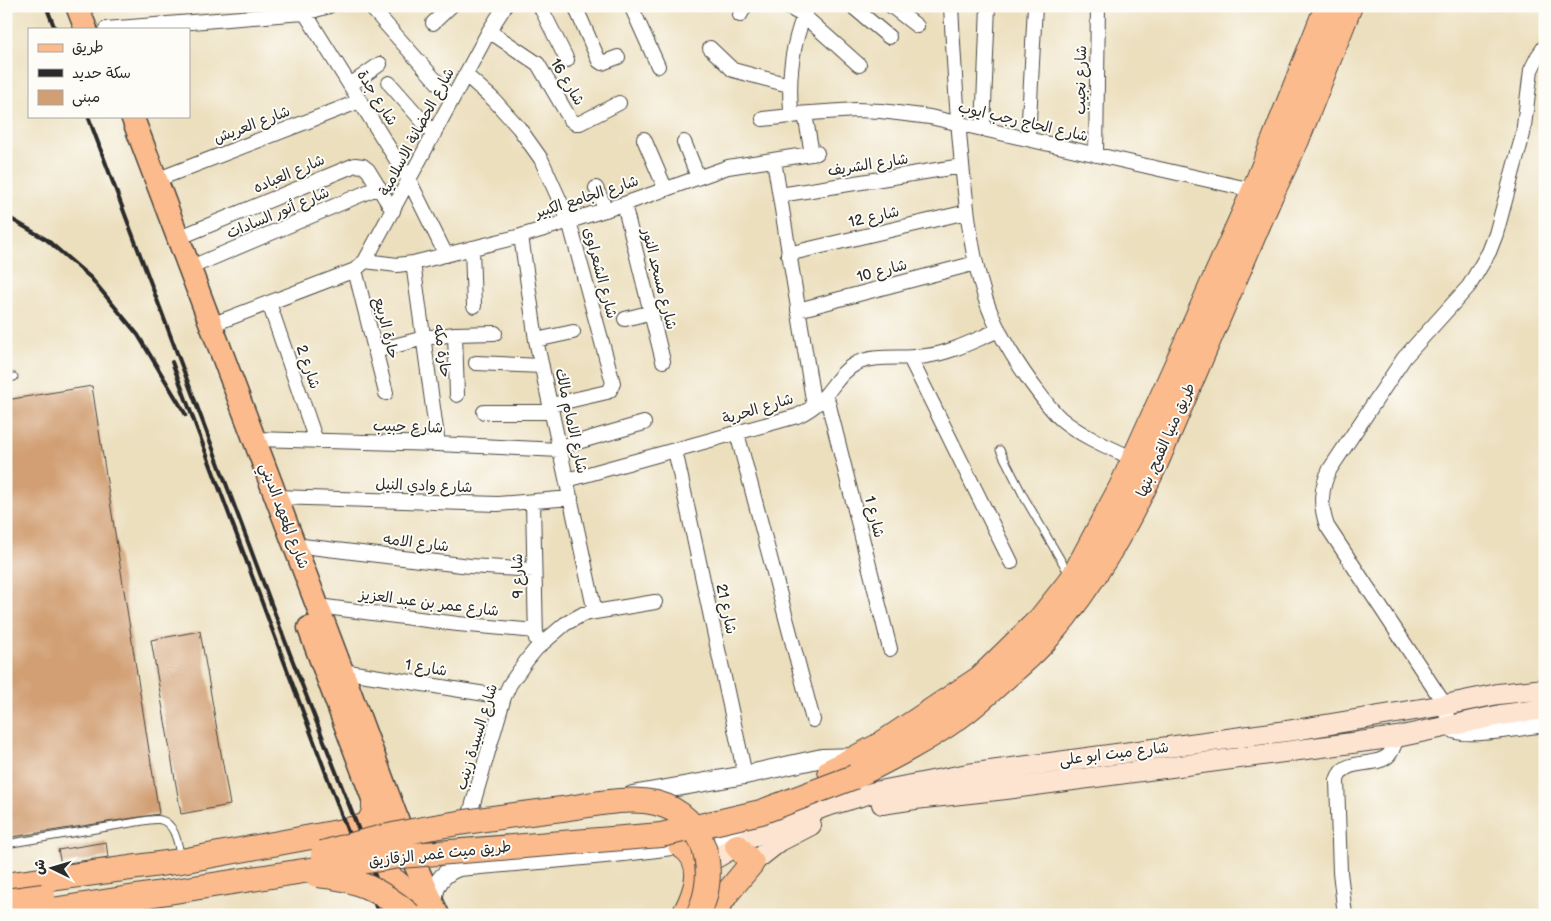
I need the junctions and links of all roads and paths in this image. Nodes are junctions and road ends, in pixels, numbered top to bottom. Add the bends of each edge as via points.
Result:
1 (77, 6) edge
2 (90, 6) edge
3 (330, 6) edge
4 (370, 6) edge
5 (451, 6) edge
6 (505, 6) edge
7 (540, 6) edge
8 (575, 6) edge
9 (631, 6) edge
10 (786, 6) edge
11 (891, 6) edge
12 (951, 6) edge
13 (988, 6) edge
14 (1035, 6) edge
15 (1098, 6) edge
16 (1327, 6) edge
17 (1350, 6) edge
18 (861, 9) edge
19 (273, 11) edge
20 (806, 11) edge
21 (305, 13) junction
22 (433, 24) dead end
23 (917, 26) dead end
24 (86, 28) edge
25 (99, 28) edge
26 (115, 28) edge
27 (489, 31) junction
28 (889, 37) dead end
29 (1545, 46) edge
30 (710, 48) dead end
31 (618, 57) dead end
32 (567, 60) dead end
33 (380, 64) dead end
34 (859, 65) dead end
35 (658, 66) dead end
36 (466, 75) junction
37 (389, 83) dead end
38 (350, 85) junction
39 (789, 85) junction
40 (452, 99) junction
41 (360, 100) junction
42 (619, 103) dead end
43 (802, 114) junction
44 (120, 118) edge
45 (133, 118) edge
46 (764, 119) dead end
47 (957, 124) junction
48 (982, 129) junction
49 (434, 134) junction
50 (1288, 136) junction
51 (644, 139) dead end
52 (1028, 139) junction
53 (684, 142) dead end
54 (1096, 155) junction
55 (774, 160) junction
56 (962, 166) junction
57 (698, 177) junction
58 (156, 180) junction
59 (409, 180) junction
60 (379, 187) junction
61 (596, 188) dead end
62 (665, 188) junction
63 (1263, 193) junction
64 (780, 196) junction
65 (624, 204) junction
66 (606, 210) junction
67 (393, 211) junction
68 (967, 212) junction
69 (164, 218) junction
70 (569, 221) junction
71 (521, 236) junction
72 (178, 238) junction
73 (472, 248) junction
74 (788, 254) junction
75 (446, 255) junction
76 (413, 263) junction
77 (976, 263) junction
78 (360, 266) junction
79 (189, 268) junction
80 (269, 303) junction
81 (474, 306) dead end
82 (798, 310) junction
83 (652, 312) junction
84 (625, 320) dead end
85 (211, 325) junction
86 (999, 330) junction
87 (573, 332) dead end
88 (495, 333) dead end
89 (455, 334) junction
90 (424, 338) junction
91 (536, 340) junction
92 (375, 351) junction
93 (910, 358) junction
94 (663, 361) dead end
95 (476, 363) dead end
96 (542, 366) junction
97 (14, 377) dead end
98 (6, 378) edge
99 (386, 393) dead end
100 (826, 394) junction
101 (457, 395) dead end
102 (814, 406) junction
103 (551, 409) junction
104 (484, 412) dead end
105 (644, 423) dead end
106 (737, 433) junction
107 (254, 439) junction
108 (316, 441) junction
109 (438, 444) junction
110 (560, 448) junction
111 (675, 450) junction
112 (1000, 450) dead end
113 (1134, 459) junction
114 (567, 480) junction
115 (1130, 493) junction
116 (276, 497) junction
117 (570, 498) junction
118 (533, 502) junction
119 (294, 545) junction
120 (1011, 562) dead end
121 (534, 570) junction
122 (1072, 579) junction
123 (655, 602) dead end
124 (318, 606) junction
125 (595, 612) junction
126 (536, 631) junction
127 (536, 649) junction
128 (890, 649) dead end
129 (342, 671) junction
130 (1545, 689) edge
131 (504, 696) junction
132 (1445, 706) junction
133 (1545, 709) edge
134 (813, 720) dead end
135 (1449, 725) junction
136 (1545, 725) edge
137 (1397, 737) junction
138 (893, 757) junction
139 (856, 767) junction
140 (830, 771) joint
141 (745, 775) junction
142 (383, 803) junction
143 (418, 822) junction
144 (467, 824) junction
145 (6, 844) edge
146 (680, 845) junction
147 (737, 846) junction
148 (322, 853) junction
149 (181, 861) junction
150 (752, 863) junction
151 (697, 869) junction
152 (448, 873) junction
153 (273, 876) junction
154 (6, 885) edge
155 (6, 901) edge
156 (426, 912) edge
157 (20, 915) edge
158 (97, 915) edge
159 (684, 915) edge
160 (698, 915) edge
161 (712, 915) edge
162 (1345, 915) edge

1 - 24 main road
2 - 25 main road
3 - 21 street
4 - 40 street
5 - 22 street
6 - 27 street, شارع الحضانة الاسلامية
7 - 32 street
8 - 31 street via 599,61
9 - 35 street
10 - 20 street
11 - 23 street
12 - 47 street
13 - 48 street
14 - 52 street
15 - 54 street, شارع نجيب
16 - 50 highway, طريق منيا القمح, بنها
17 - 50 highway, طريق منيا القمح, بنها
18 - 28 street
19 - 21 street
19 - 26 street
20 - 34 street
20 - 39 street via 795,46
21 - 38 street, شارع جدة
27 - 36 street, شارع الحضانة الاسلامية
27 - 42 street, شارع 16 via 538,64 573,122 580,123
29 - 132 street via 1531,70 1523,134 1489,252 1469,286 1404,358 1330,469 1322,492 1327,526
30 - 39 street via 733,70
33 - 38 street
36 - 40 street, شارع الحضانة الاسلامية
36 - 70 street, شارع الشعراوى via 519,128 541,159
37 - 49 street
38 - 41 street, شارع جدة
39 - 43 street via 791,110
40 - 49 street, شارع الحضانة الاسلامية
41 - 58 street, شارع العريش
41 - 59 street, شارع جدة
43 - 46 street, شارع الحاج رجب ايوب
43 - 47 street, شارع الحاج رجب ايوب via 832,110 881,111
43 - 55 street, شارع الجامع الكبير via 815,153
44 - 69 main road, شارع المعهد الديني
45 - 58 main road, شارع المعهد الديني
47 - 48 street, شارع الحاج رجب ايوب
47 - 56 street
48 - 52 street, شارع الحاج رجب ايوب
49 - 59 street, شارع الحضانة الاسلامية
50 - 63 highway, طريق منيا القمح, بنها
51 - 62 street
52 - 54 street, شارع الحاج رجب ايوب
53 - 57 street
54 - 63 street, شارع الحاج رجب ايوب
55 - 57 street, شارع الجامع الكبير via 728,167
55 - 64 street
56 - 64 street, شارع الشريف
56 - 68 street
57 - 62 street, شارع الجامع الكبير
58 - 69 main road, شارع المعهد الديني
59 - 67 street, شارع الحضانة الاسلامية
59 - 75 street, شارع جدة
60 - 67 street, شارع العباده
60 - 72 street, شارع العباده via 368,170 355,165
60 - 79 street, شارع أنور السادات
61 - 66 street
62 - 65 street, شارع الجامع الكبير
63 - 113 highway, طريق منيا القمح, بنها
63 - 115 highway, طريق منيا القمح, بنها via 1198,368
64 - 74 street
65 - 66 street, شارع الجامع الكبير
65 - 83 street, شارع مسجد النور
66 - 70 street, شارع الجامع الكبير
67 - 78 street, شارع الحضانة الاسلامية
68 - 74 street, شارع 12
68 - 77 street
69 - 72 main road, شارع المعهد الديني
69 - 142 main road, شارع المعهد الديني
70 - 71 street, شارع الجامع الكبير
70 - 103 street, شارع الشعراوى via 614,383 607,392
71 - 73 street, شارع الجامع الكبير
71 - 91 street, شارع الامام مالك
72 - 79 main road, شارع المعهد الديني
73 - 75 street, شارع الجامع الكبير
73 - 81 street
74 - 82 street
75 - 76 street, شارع الجامع الكبير
76 - 78 street, شارع الجامع الكبير
76 - 90 street, حارة مكه
77 - 82 street, شارع 10
77 - 86 street via 982,289
78 - 80 street, شارع الجامع الكبير
78 - 92 street, حارة الربيع
79 - 85 main road, شارع المعهد الديني
80 - 85 street, شارع الجامع الكبير
80 - 108 street, شارع 2
82 - 102 street
83 - 84 street
83 - 94 street, شارع مسجد النور
85 - 107 main road, شارع المعهد الديني
86 - 93 street, شارع الحرية via 939,354
86 - 113 street via 1020,368 1061,418 1089,438
87 - 91 street
88 - 89 street
89 - 90 street
89 - 101 street
90 - 92 street
90 - 109 street, حارة مكه
91 - 96 street, شارع الامام مالك
92 - 99 street, حارة الربيع
93 - 100 street, شارع الحرية via 874,358 857,363 842,373
93 - 120 street
95 - 96 street
96 - 103 street, شارع الامام مالك
97 - 98 lane
100 - 102 street, شارع الحرية
100 - 128 street, شارع 1
102 - 106 street, شارع الحرية via 797,416
103 - 104 street
103 - 110 street, شارع الامام مالك
105 - 110 street, شارع حبيب
106 - 111 street, شارع الحرية
106 - 134 street
107 - 108 street, شارع حبيب
107 - 116 main road, شارع المعهد الديني
108 - 109 street, شارع حبيب
109 - 110 street, شارع حبيب
110 - 114 street, شارع الامام مالك
111 - 114 street, شارع الحرية
111 - 141 street, شارع 21
112 - 122 lane
113 - 115 highway, طريق منيا القمح, بنها
114 - 117 street, شارع الامام مالك
115 - 122 highway, طريق منيا القمح, بنها
115 - 138 highway, طريق منيا القمح, بنها via 1116,542 1090,584 1049,637 959,717
116 - 118 street, شارع وادي النيل via 464,504
116 - 119 main road, شارع المعهد الديني
117 - 118 street, شارع وادي النيل
117 - 125 street, شارع الامام مالك
118 - 121 street, شارع 9
119 - 121 street, شارع الامه via 470,566
119 - 124 main road, شارع المعهد الديني
121 - 126 street, شارع 9
122 - 139 highway, طريق منيا القمح, بنها via 1041,618 980,678 878,746
123 - 125 street, شارع السيدة زينب
124 - 126 street, شارع عمر بن عبد العزيز
124 - 129 main road, شارع المعهد الديني
125 - 127 street, شارع السيدة زينب via 570,620
126 - 127 street, شارع 9
127 - 131 street, شارع السيدة زينب
129 - 131 street, شارع 1
129 - 142 main road, شارع المعهد الديني
130 - 132 main road, شارع ميت ابو على via 1498,694
131 - 144 street, شارع السيدة زينب
132 - 135 street
132 - 147 main road, شارع ميت ابو على via 1227,740 1001,769 876,792 824,807
133 - 135 main road, شارع ميت ابو على
135 - 136 street via 1453,730 1467,733
135 - 137 main road, شارع ميت ابو على
137 - 150 main road, شارع ميت ابو على via 886,804 828,819 795,832
137 - 162 street via 1385,758 1345,768 1337,780
138 - 139 highway, طريق منيا القمح, بنها
138 - 146 street via 874,778 748,830
139 - 140 highway, طريق منيا القمح, بنها
139 - 141 street via 822,758
139 - 153 highway, طريق ميت غمر, الزقازيق, bridge via 761,812 661,834 400,856
140 - 148 highway, طريق ميت غمر, الزقازيق, bridge via 759,800 693,815
141 - 144 street
142 - 143 street
142 - 149 highway via 374,811 370,823 361,827
142 - 156 main road, شارع المعهد الديني via 384,828
143 - 144 street
143 - 152 street via 415,836 418,851 427,862
145 - 149 lane via 162,820 176,835
146 - 151 highway via 691,852
146 - 152 street via 459,868
147 - 150 highway
147 - 151 main road, شارع ميت ابو على
148 - 155 highway, طريق ميت غمر, الزقازيق, bridge
148 - 160 highway, bridge via 457,822 613,802 655,803 673,810 688,822 704,847 708,886
149 - 154 highway
150 - 161 highway
151 - 159 highway via 694,892
152 - 156 street via 437,885
153 - 156 highway, bridge via 337,877
153 - 157 highway, طريق ميت غمر, الزقازيق, bridge
156 - 158 highway, طريق ميت غمر, الزقازيق via 394,880 374,873 242,889

